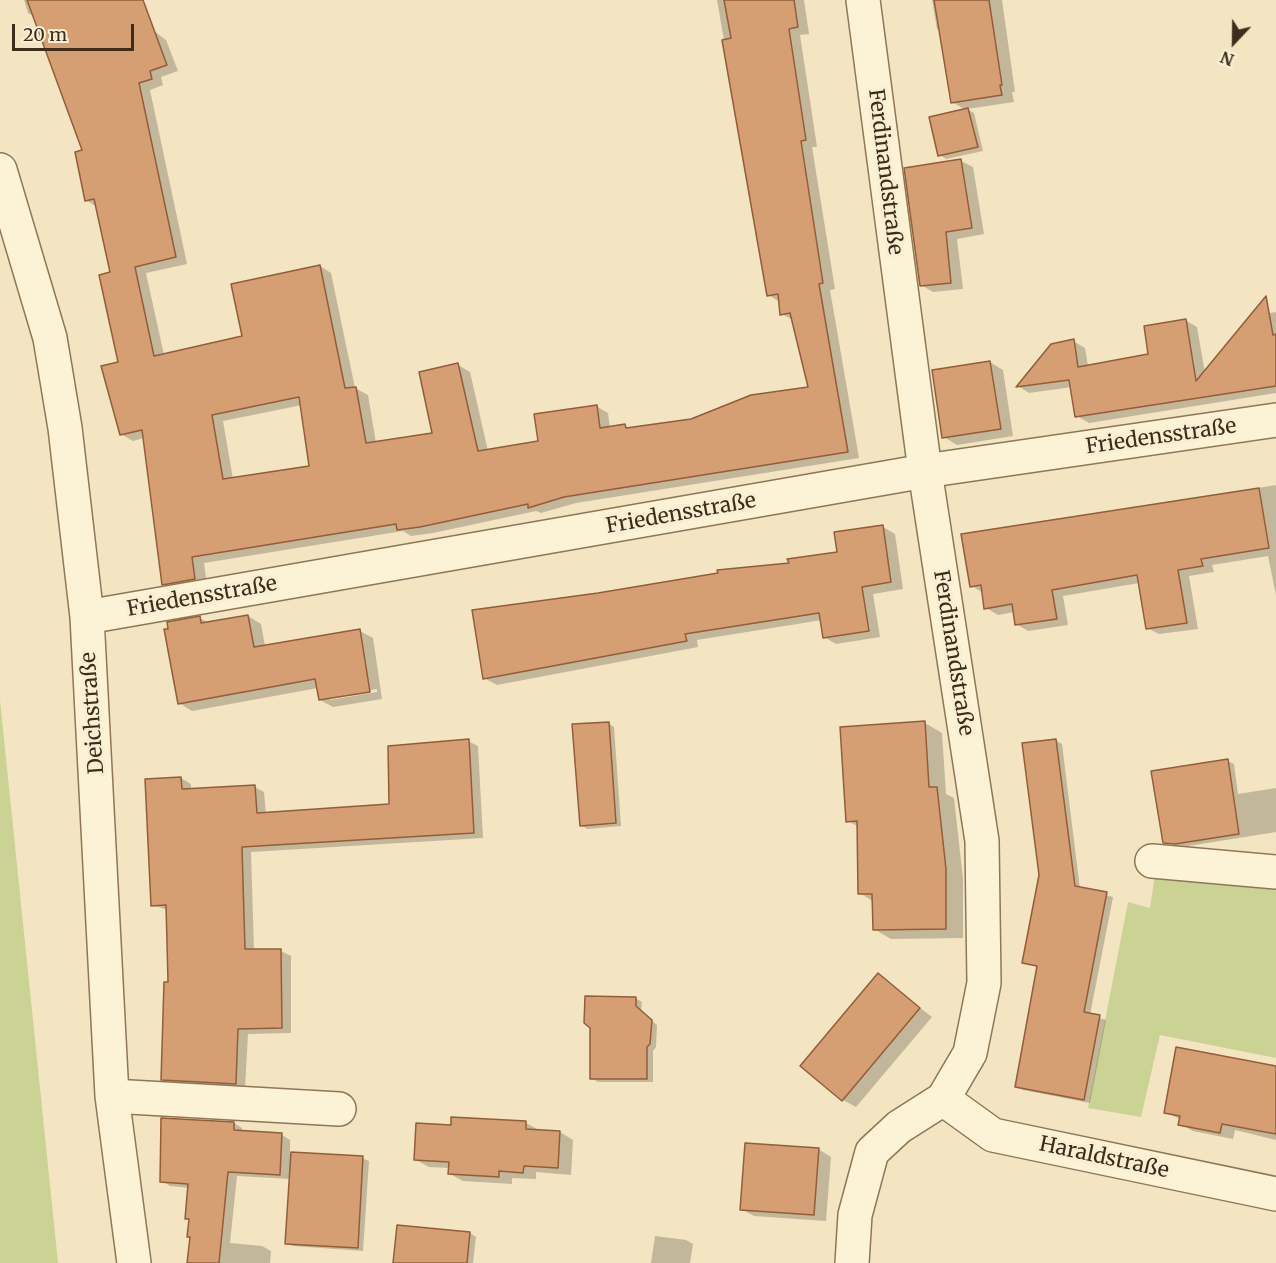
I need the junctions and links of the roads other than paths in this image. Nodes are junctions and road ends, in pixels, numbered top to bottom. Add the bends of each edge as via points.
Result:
1 (863, 0) edge
2 (0, 170) edge
3 (1276, 420) edge
4 (925, 471) junction
5 (87, 617) junction
6 (1152, 861) dead end
7 (1276, 872) edge
8 (112, 1096) junction
9 (943, 1099) junction
10 (339, 1108) dead end
11 (1276, 1194) edge
12 (134, 1263) edge
13 (852, 1263) edge

1 - 4 street, Ferdinandstraße
2 - 5 street, Deichstraße via 50,338 65,428
3 - 4 street, Friedensstraße
4 - 5 street, Friedensstraße
4 - 9 street, Ferdinandstraße via 982,841 985,895 984,983 970,1053
5 - 8 street, Deichstraße
6 - 7 street
8 - 10 street
8 - 12 street, Deichstraße
9 - 11 street, Haraldstraße via 993,1135
9 - 13 street, Ferdinandstraße via 899,1127 872,1152 855,1215

